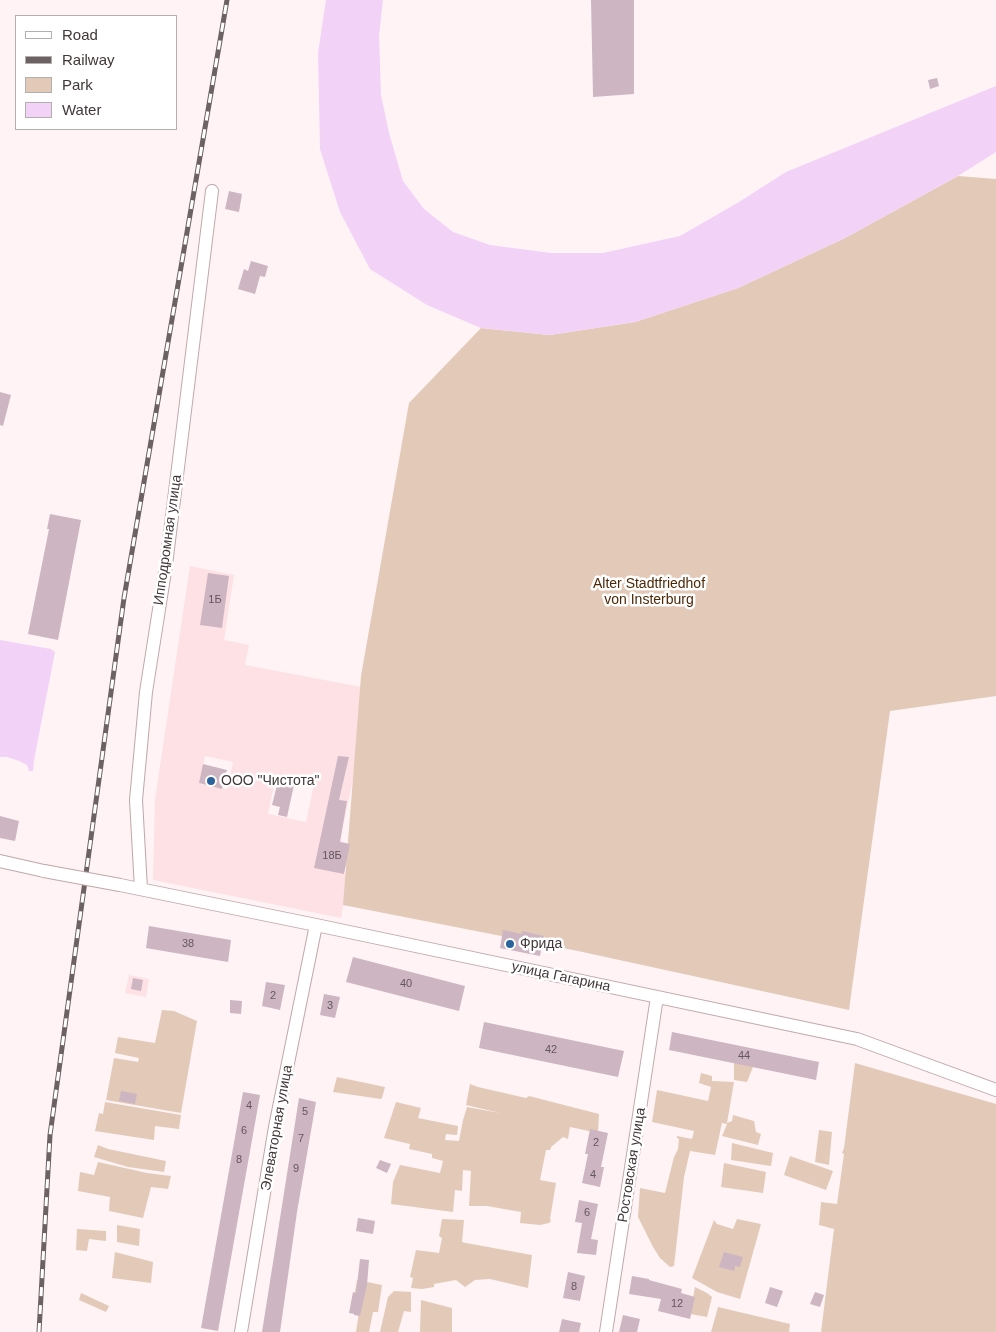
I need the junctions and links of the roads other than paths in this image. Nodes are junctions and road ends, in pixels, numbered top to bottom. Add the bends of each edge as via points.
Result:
1 (212, 191) dead end
2 (0, 861) edge
3 (141, 889) junction
4 (316, 925) junction
5 (658, 997) junction
6 (996, 1090) edge
7 (242, 1332) edge
8 (606, 1332) edge

1 - 3 street, Ипподромная улица via 166,565 146,692 136,800
2 - 3 street, улица Гагарина, bridge
3 - 4 street, улица Гагарина
4 - 5 street, улица Гагарина
4 - 7 street, Элеваторная улица via 276,1128
5 - 6 street, улица Гагарина via 857,1039
5 - 8 street, Ростовская улица

